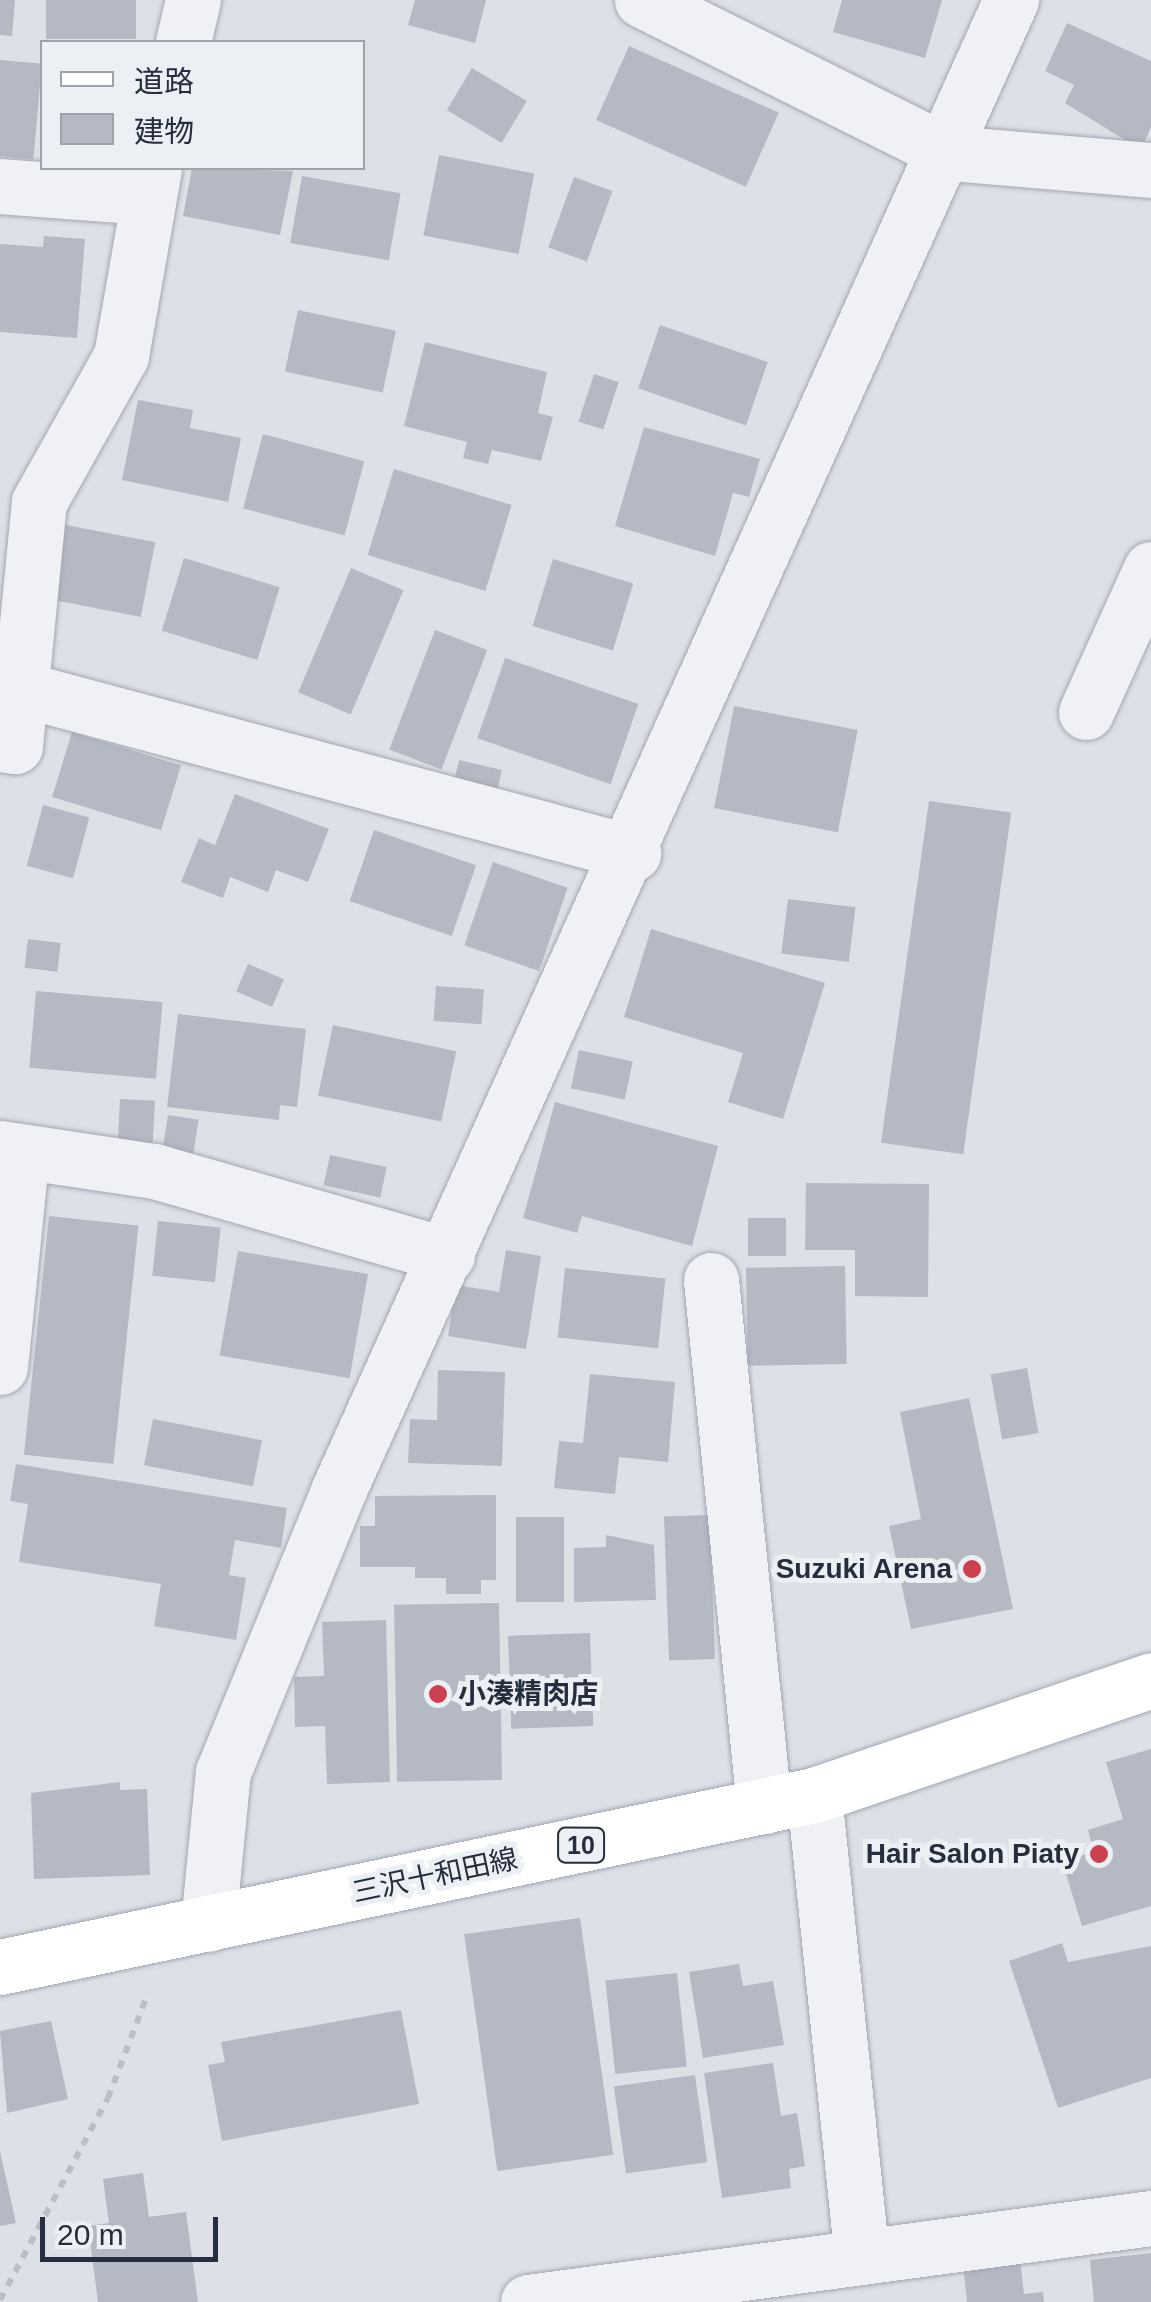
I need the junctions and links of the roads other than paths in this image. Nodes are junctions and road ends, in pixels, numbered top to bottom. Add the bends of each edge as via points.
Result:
1 (193, 0) edge
2 (642, 0) edge
3 (1011, 0) edge
4 (183, 40) edge
5 (949, 153) junction
6 (1151, 170) edge
7 (150, 182) edge
8 (0, 186) edge
9 (1151, 569) edge
10 (20, 688) junction
11 (1086, 712) dead end
12 (0, 744) edge
13 (633, 853) junction
14 (11, 1150) edge
15 (447, 1255) junction
16 (711, 1280) dead end
17 (0, 1366) edge
18 (1151, 1680) edge
19 (789, 1800) junction
20 (208, 1924) junction
21 (0, 1967) edge
22 (1151, 2218) edge
23 (862, 2256) junction
24 (528, 2302) edge

1 - 4 street
2 - 5 street
3 - 5 street
5 - 6 street
5 - 13 street
7 - 8 street
7 - 10 street via 121,356 39,502
9 - 11 street
10 - 12 street via 14,746
10 - 13 street
13 - 15 street
14 - 15 street via 154,1171
14 - 17 street
15 - 20 street via 222,1772
16 - 19 street
18 - 19 main road, 三沢十和田線 / 10
19 - 20 main road, 三沢十和田線 / 10
19 - 23 street
20 - 21 main road, 三沢十和田線 / 10
22 - 23 street
23 - 24 street

